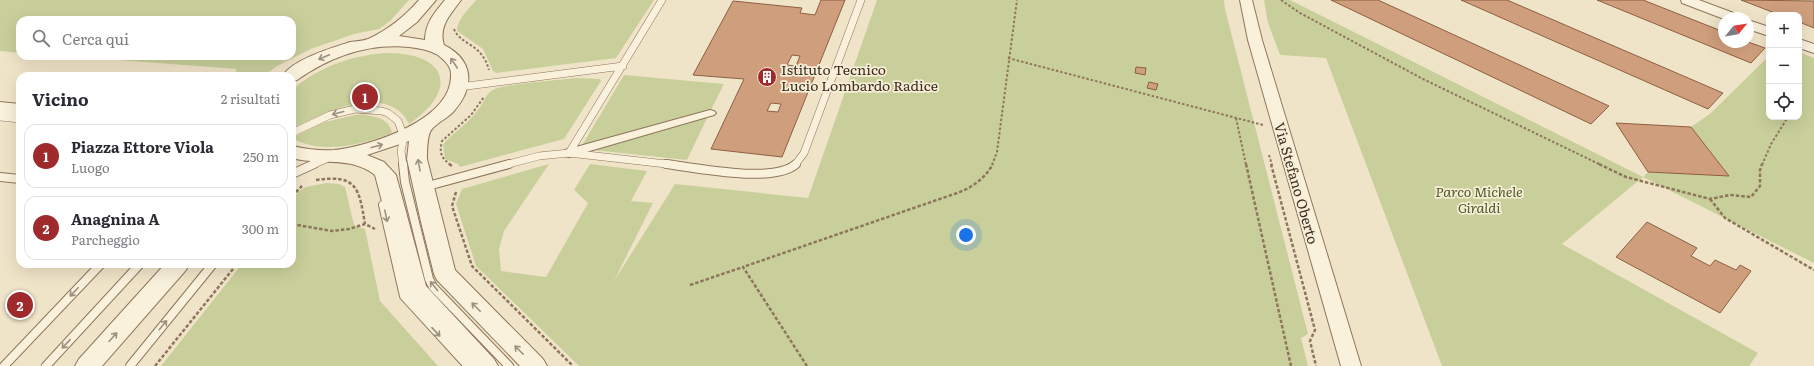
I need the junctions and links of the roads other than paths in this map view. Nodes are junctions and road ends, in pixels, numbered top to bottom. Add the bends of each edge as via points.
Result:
1 (428, 0) edge
2 (453, 0) edge
3 (662, 0) edge
4 (861, 0) edge
5 (1246, 0) edge
6 (1687, 0) edge
7 (1718, 12) edge
8 (1754, 26) edge
9 (1766, 31) edge
10 (1802, 44) edge
11 (361, 45) junction
12 (436, 48) junction
13 (1814, 49) edge
14 (623, 66) junction
15 (296, 72) edge
16 (459, 86) junction
17 (0, 108) edge
18 (16, 110) edge
19 (710, 113) dead end
20 (0, 117) edge
21 (16, 119) edge
22 (422, 127) junction
23 (296, 131) edge
24 (404, 137) junction
25 (296, 153) edge
26 (569, 153) junction
27 (337, 155) junction
28 (296, 172) edge
29 (0, 177) edge
30 (16, 178) edge
31 (423, 187) junction
32 (382, 198) dead end
33 (97, 268) edge
34 (136, 268) edge
35 (174, 268) edge
36 (210, 268) edge
37 (482, 355) edge
38 (4, 366) edge
39 (46, 366) edge
40 (87, 366) edge
41 (130, 366) edge
42 (509, 366) edge
43 (535, 366) edge
44 (1351, 366) edge

1 - 11 street via 414,17 398,30
2 - 12 street via 434,28 432,38
3 - 14 lane
4 - 26 lane via 804,153 798,163 788,171 752,174
5 - 44 street, Via Stefano Oberto via 1255,40
6 - 7 street
8 - 9 street
10 - 13 street
11 - 12 street via 406,42
11 -> 15 street via 310,63
16 -> 12 street via 460,74 456,63
14 - 16 lane
14 - 26 lane
16 - 22 street via 444,110
17 - 18 street
19 - 26 street
20 - 21 lane
22 - 24 street
31 -> 22 street via 417,148
24 -> 23 lane via 394,116 366,109 330,115
27 -> 24 street
37 -> 24 lane via 429,279 402,168 401,151
25 - 27 street
26 - 31 lane via 539,156
27 - 28 lane
27 - 37 street via 375,172 383,171 388,180 416,289 427,303
29 - 30 lane
37 -> 31 street via 445,274
32 -> 37 lane via 404,296
33 -> 38 lane
34 -> 39 lane
40 -> 35 street
41 -> 36 lane
37 - 42 lane
43 -> 37 street

